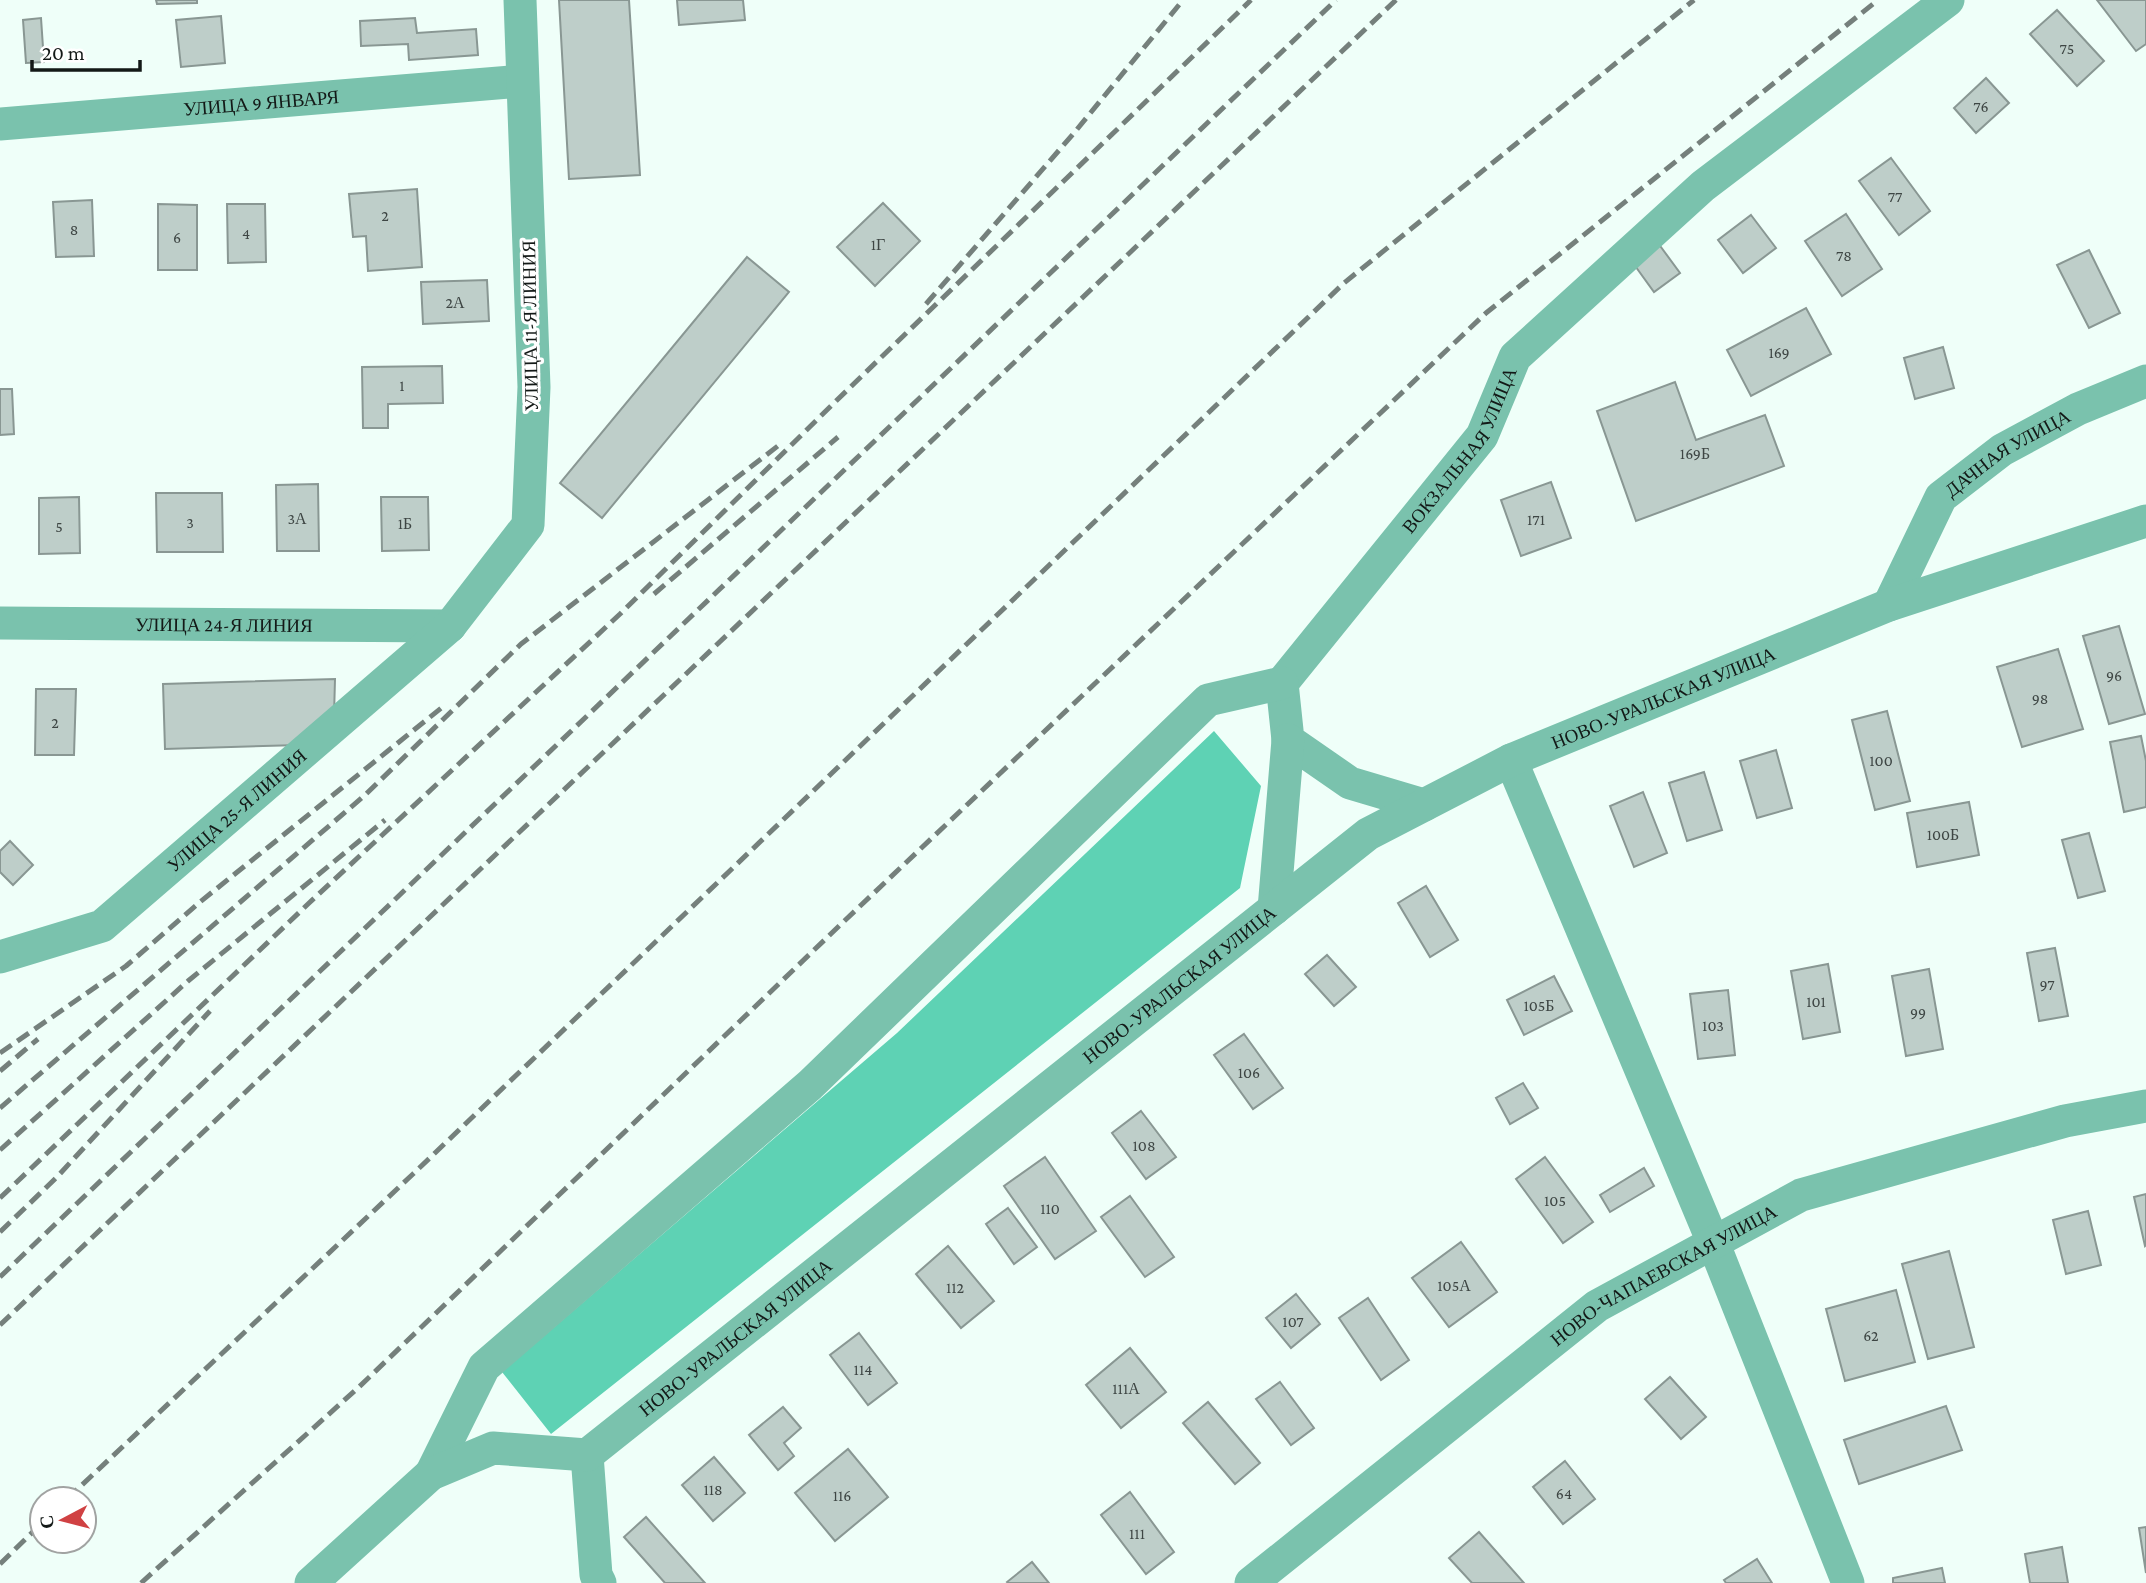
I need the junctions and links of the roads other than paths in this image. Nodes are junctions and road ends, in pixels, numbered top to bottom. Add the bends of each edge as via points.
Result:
1 (520, 0) edge
2 (1948, 0) edge
3 (522, 81) junction
4 (0, 124) edge
5 (2146, 381) edge
6 (2146, 522) edge
7 (1889, 605) junction
8 (0, 622) edge
9 (450, 626) junction
10 (1282, 683) junction
11 (1288, 740) junction
12 (1511, 760) junction
13 (1424, 806) junction
14 (1274, 909) junction
15 (0, 957) edge
16 (2146, 1106) edge
17 (1713, 1242) junction
18 (587, 1455) junction
19 (431, 1474) junction
20 (312, 1583) edge
21 (600, 1583) edge
22 (1251, 1583) edge
23 (1848, 1583) edge

1 - 3 street, УЛИЦА 11-Я ЛИНИЯ
2 - 10 street, ВОКЗАЛЬНАЯ УЛИЦА via 1703,186 1515,357 1482,436
3 - 4 street, УЛИЦА 9 ЯНВАРЯ
3 - 9 street, УЛИЦА 11-Я ЛИНИЯ via 534,387 528,525
5 - 7 street, ДАЧНАЯ УЛИЦА via 2078,409 2002,450 1941,497
6 - 7 street, НОВО-УРАЛЬСКАЯ УЛИЦА
7 - 12 street, НОВО-УРАЛЬСКАЯ УЛИЦА
8 - 9 street, УЛИЦА 24-Я ЛИНИЯ
9 - 15 street, УЛИЦА 25-Я ЛИНИЯ via 102,926
10 - 11 street
10 - 19 street via 1208,700 810,1086 485,1367
11 - 13 street via 1350,783
11 - 14 street
12 - 13 street, НОВО-УРАЛЬСКАЯ УЛИЦА
12 - 17 street
13 - 14 street, НОВО-УРАЛЬСКАЯ УЛИЦА via 1368,834
14 - 18 street, НОВО-УРАЛЬСКАЯ УЛИЦА
16 - 17 street, НОВО-ЧАПАЕВСКАЯ УЛИЦА via 2065,1121 1801,1195
17 - 22 street, НОВО-ЧАПАЕВСКАЯ УЛИЦА via 1597,1306
17 - 23 street
18 - 19 street via 493,1448
18 - 21 street
19 - 20 street

